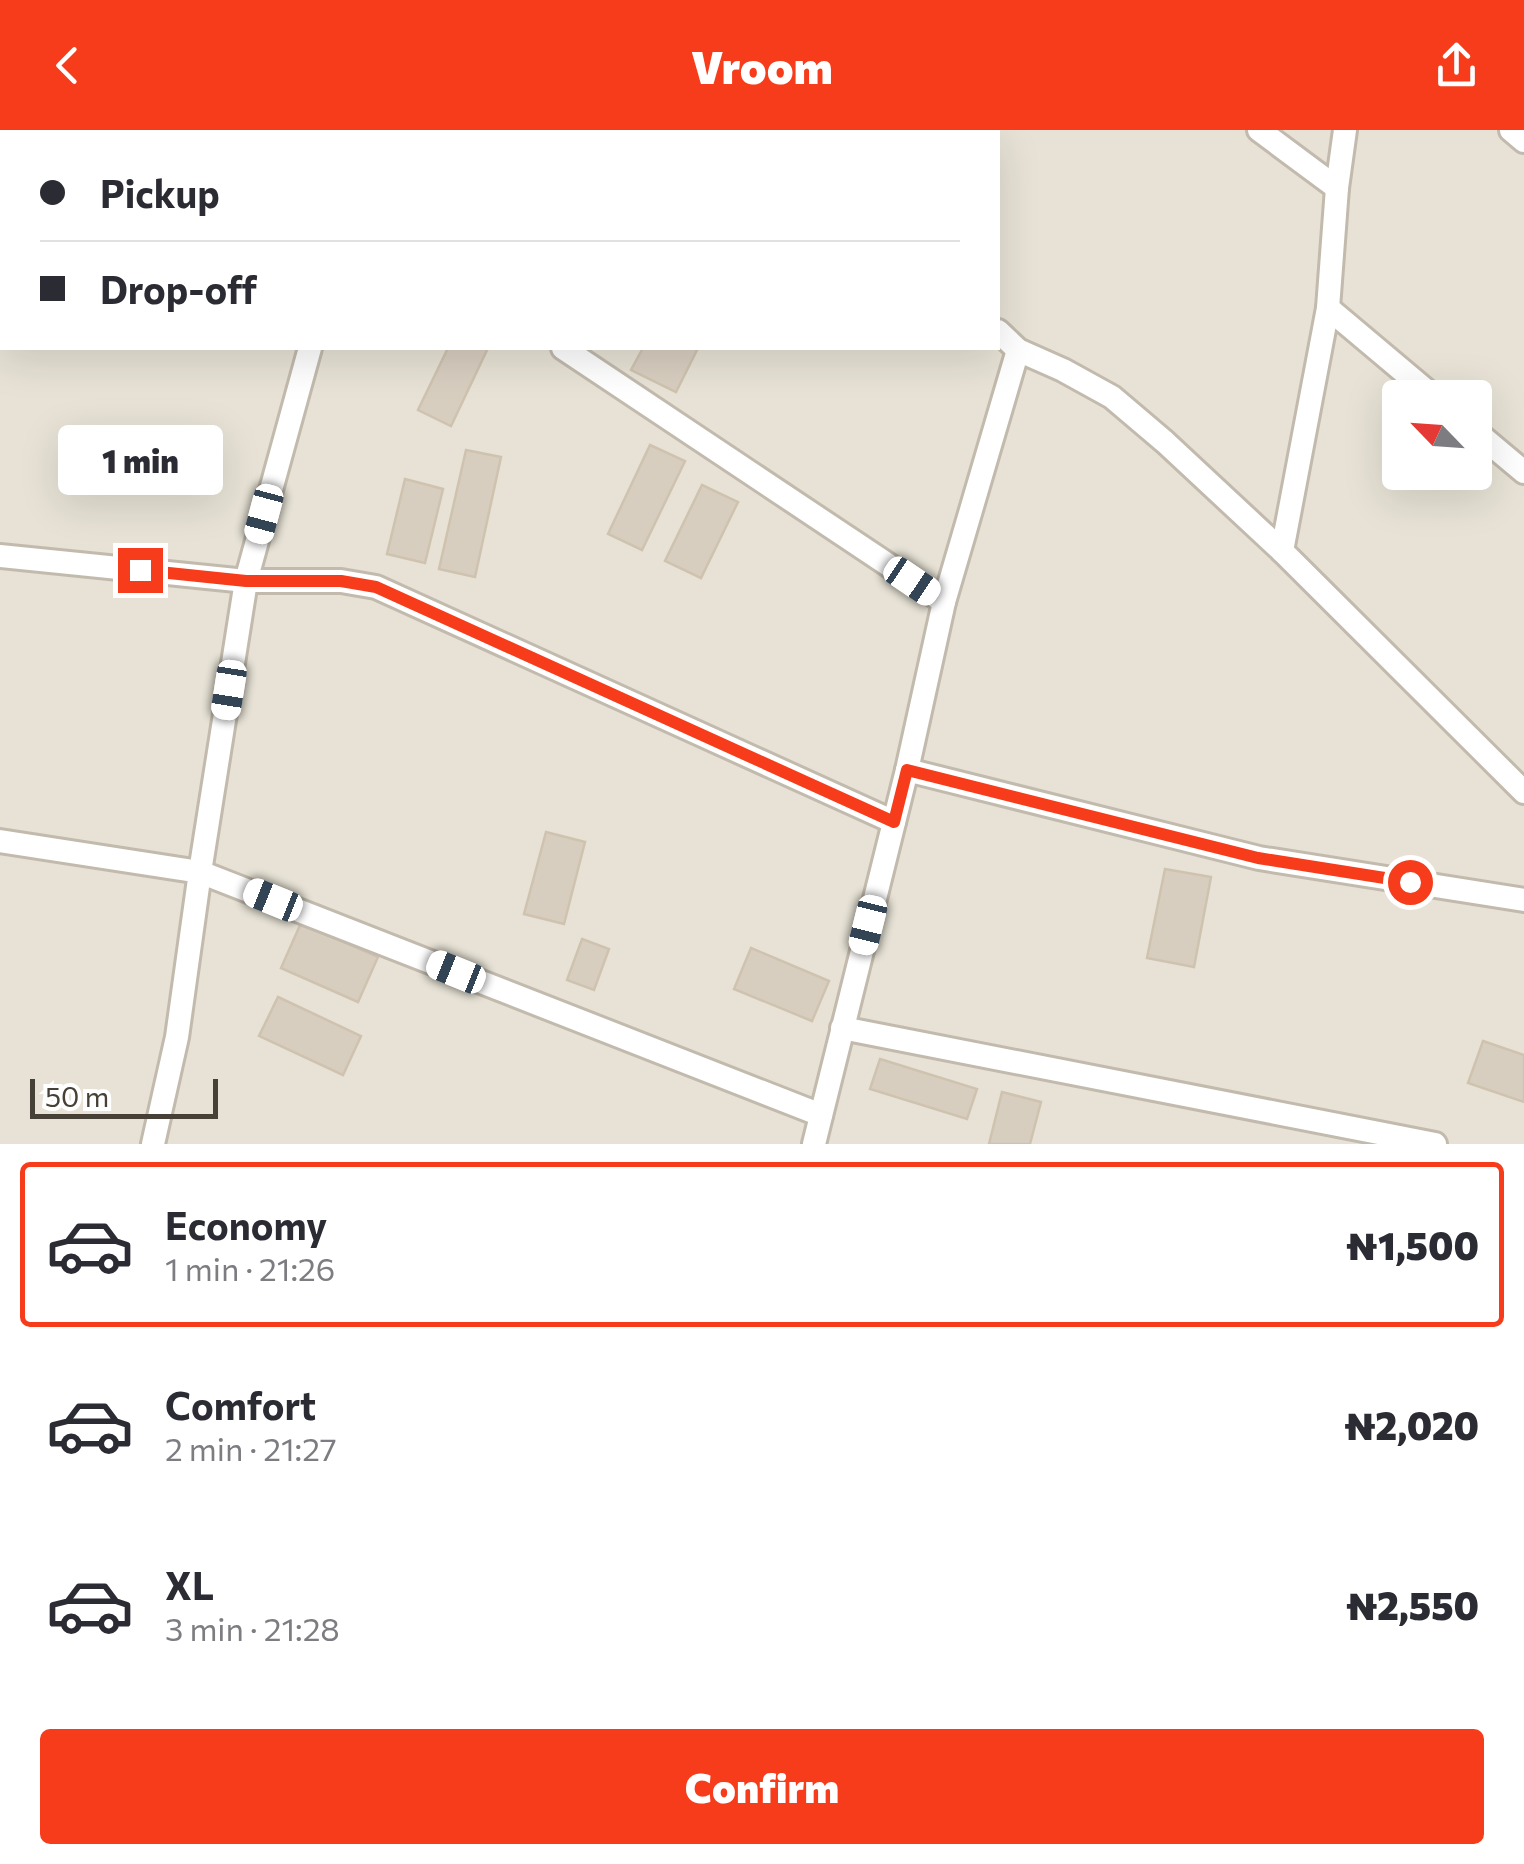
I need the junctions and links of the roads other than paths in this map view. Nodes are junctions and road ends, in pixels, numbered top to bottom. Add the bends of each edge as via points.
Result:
1 (1259, 130) edge
2 (1345, 130) edge
3 (1512, 130) edge
4 (1524, 142) edge
5 (1336, 188) junction
6 (1328, 308) junction
7 (1000, 334) edge
8 (309, 350) edge
9 (566, 350) edge
10 (1018, 350) junction
11 (1414, 380) edge
12 (1492, 445) edge
13 (1524, 472) edge
14 (1282, 551) junction
15 (0, 556) edge
16 (246, 581) junction
17 (944, 602) junction
18 (907, 770) junction
19 (1524, 792) edge
20 (894, 822) junction
21 (0, 841) edge
22 (200, 872) junction
23 (1524, 900) edge
24 (842, 1028) junction
25 (821, 1114) junction
26 (153, 1144) edge
27 (814, 1144) edge
28 (1434, 1144) edge

1 - 5 street
2 - 5 street
3 - 4 street
5 - 6 street
6 - 11 street
6 - 14 street
7 - 10 street
8 - 16 street
9 - 17 street
10 - 14 street via 1112,398
10 - 17 street
12 - 13 street
14 - 19 street
15 - 16 street
16 - 20 street via 376,587
16 - 22 street
17 - 18 street
18 - 20 street
18 - 23 street via 1258,858
20 - 24 street
21 - 22 street
22 - 25 street
22 - 26 street via 177,1037
24 - 25 street
24 - 28 street
25 - 27 street

